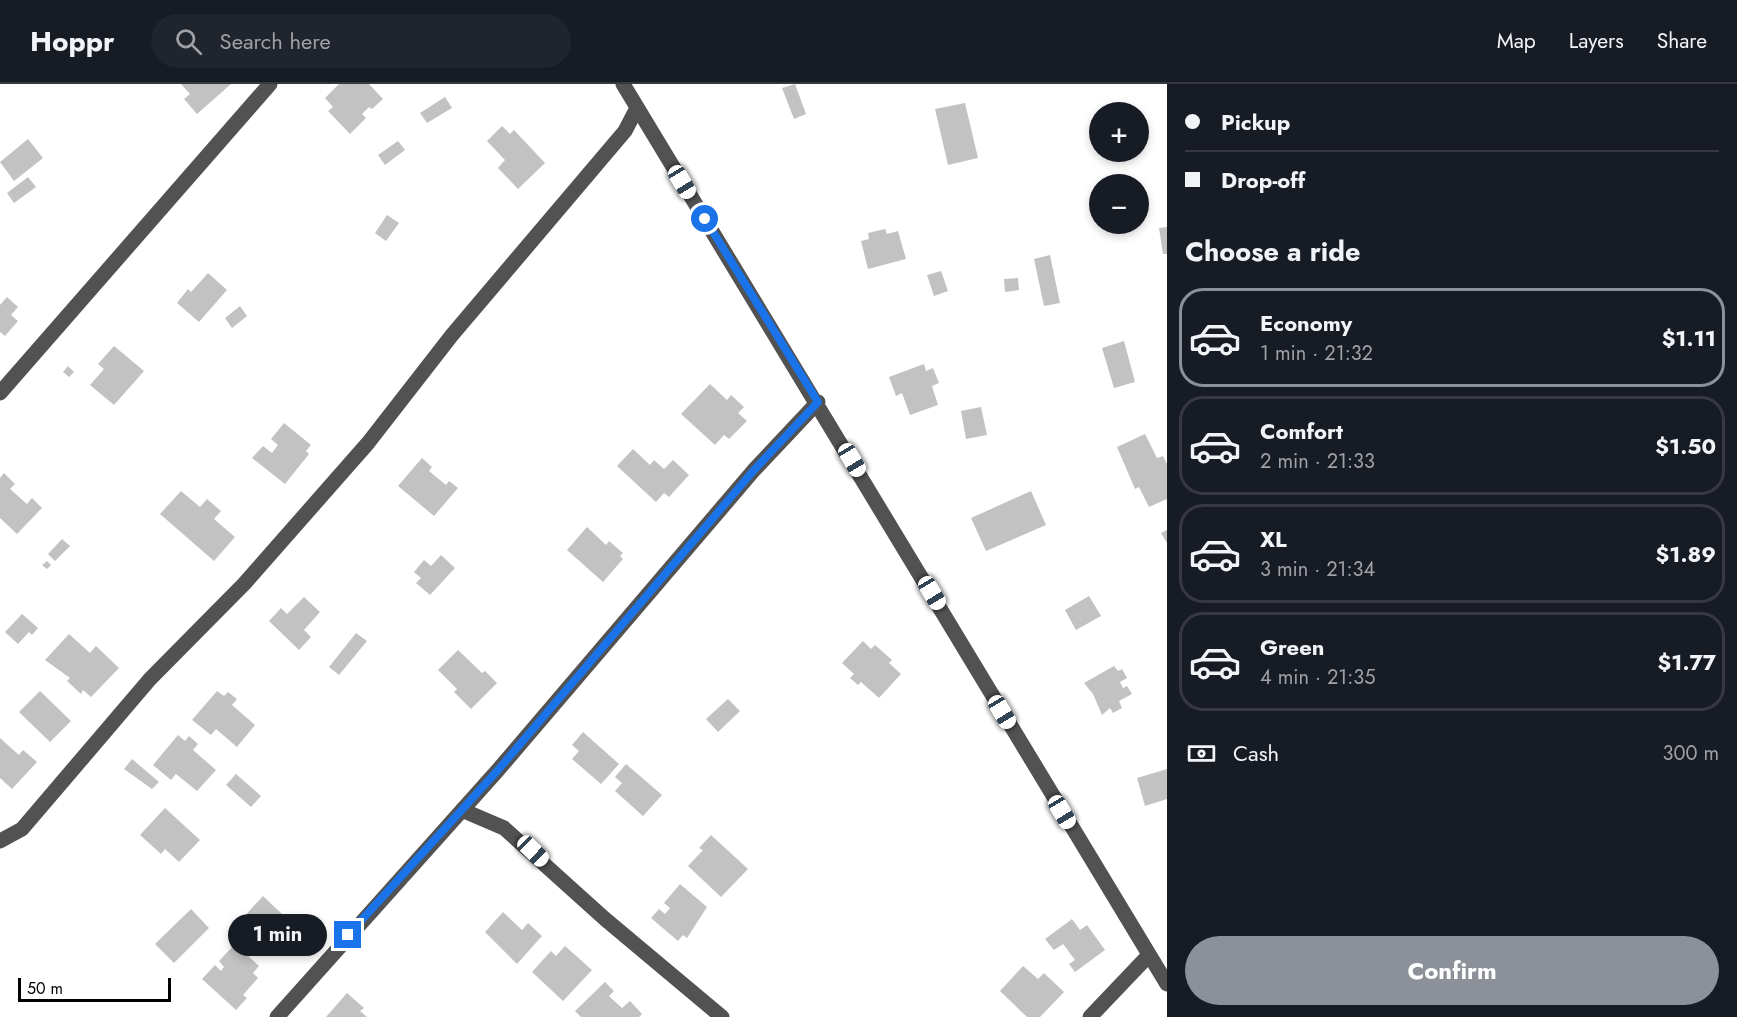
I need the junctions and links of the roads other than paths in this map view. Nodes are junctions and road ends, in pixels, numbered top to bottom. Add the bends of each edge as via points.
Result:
1 (270, 84) edge
2 (623, 84) edge
3 (637, 108) junction
4 (0, 393) edge
5 (818, 402) junction
6 (462, 810) junction
7 (0, 841) edge
8 (1149, 956) junction
9 (1167, 984) edge
10 (277, 1017) edge
11 (722, 1017) edge
12 (1090, 1017) edge

1 - 4 street
2 - 3 street
3 - 5 street
3 - 7 street via 625,131 452,334 368,443 244,584 150,679 22,829
5 - 6 street via 754,470
5 - 8 street
6 - 10 street
6 - 11 street via 504,828
8 - 9 street
8 - 12 street

